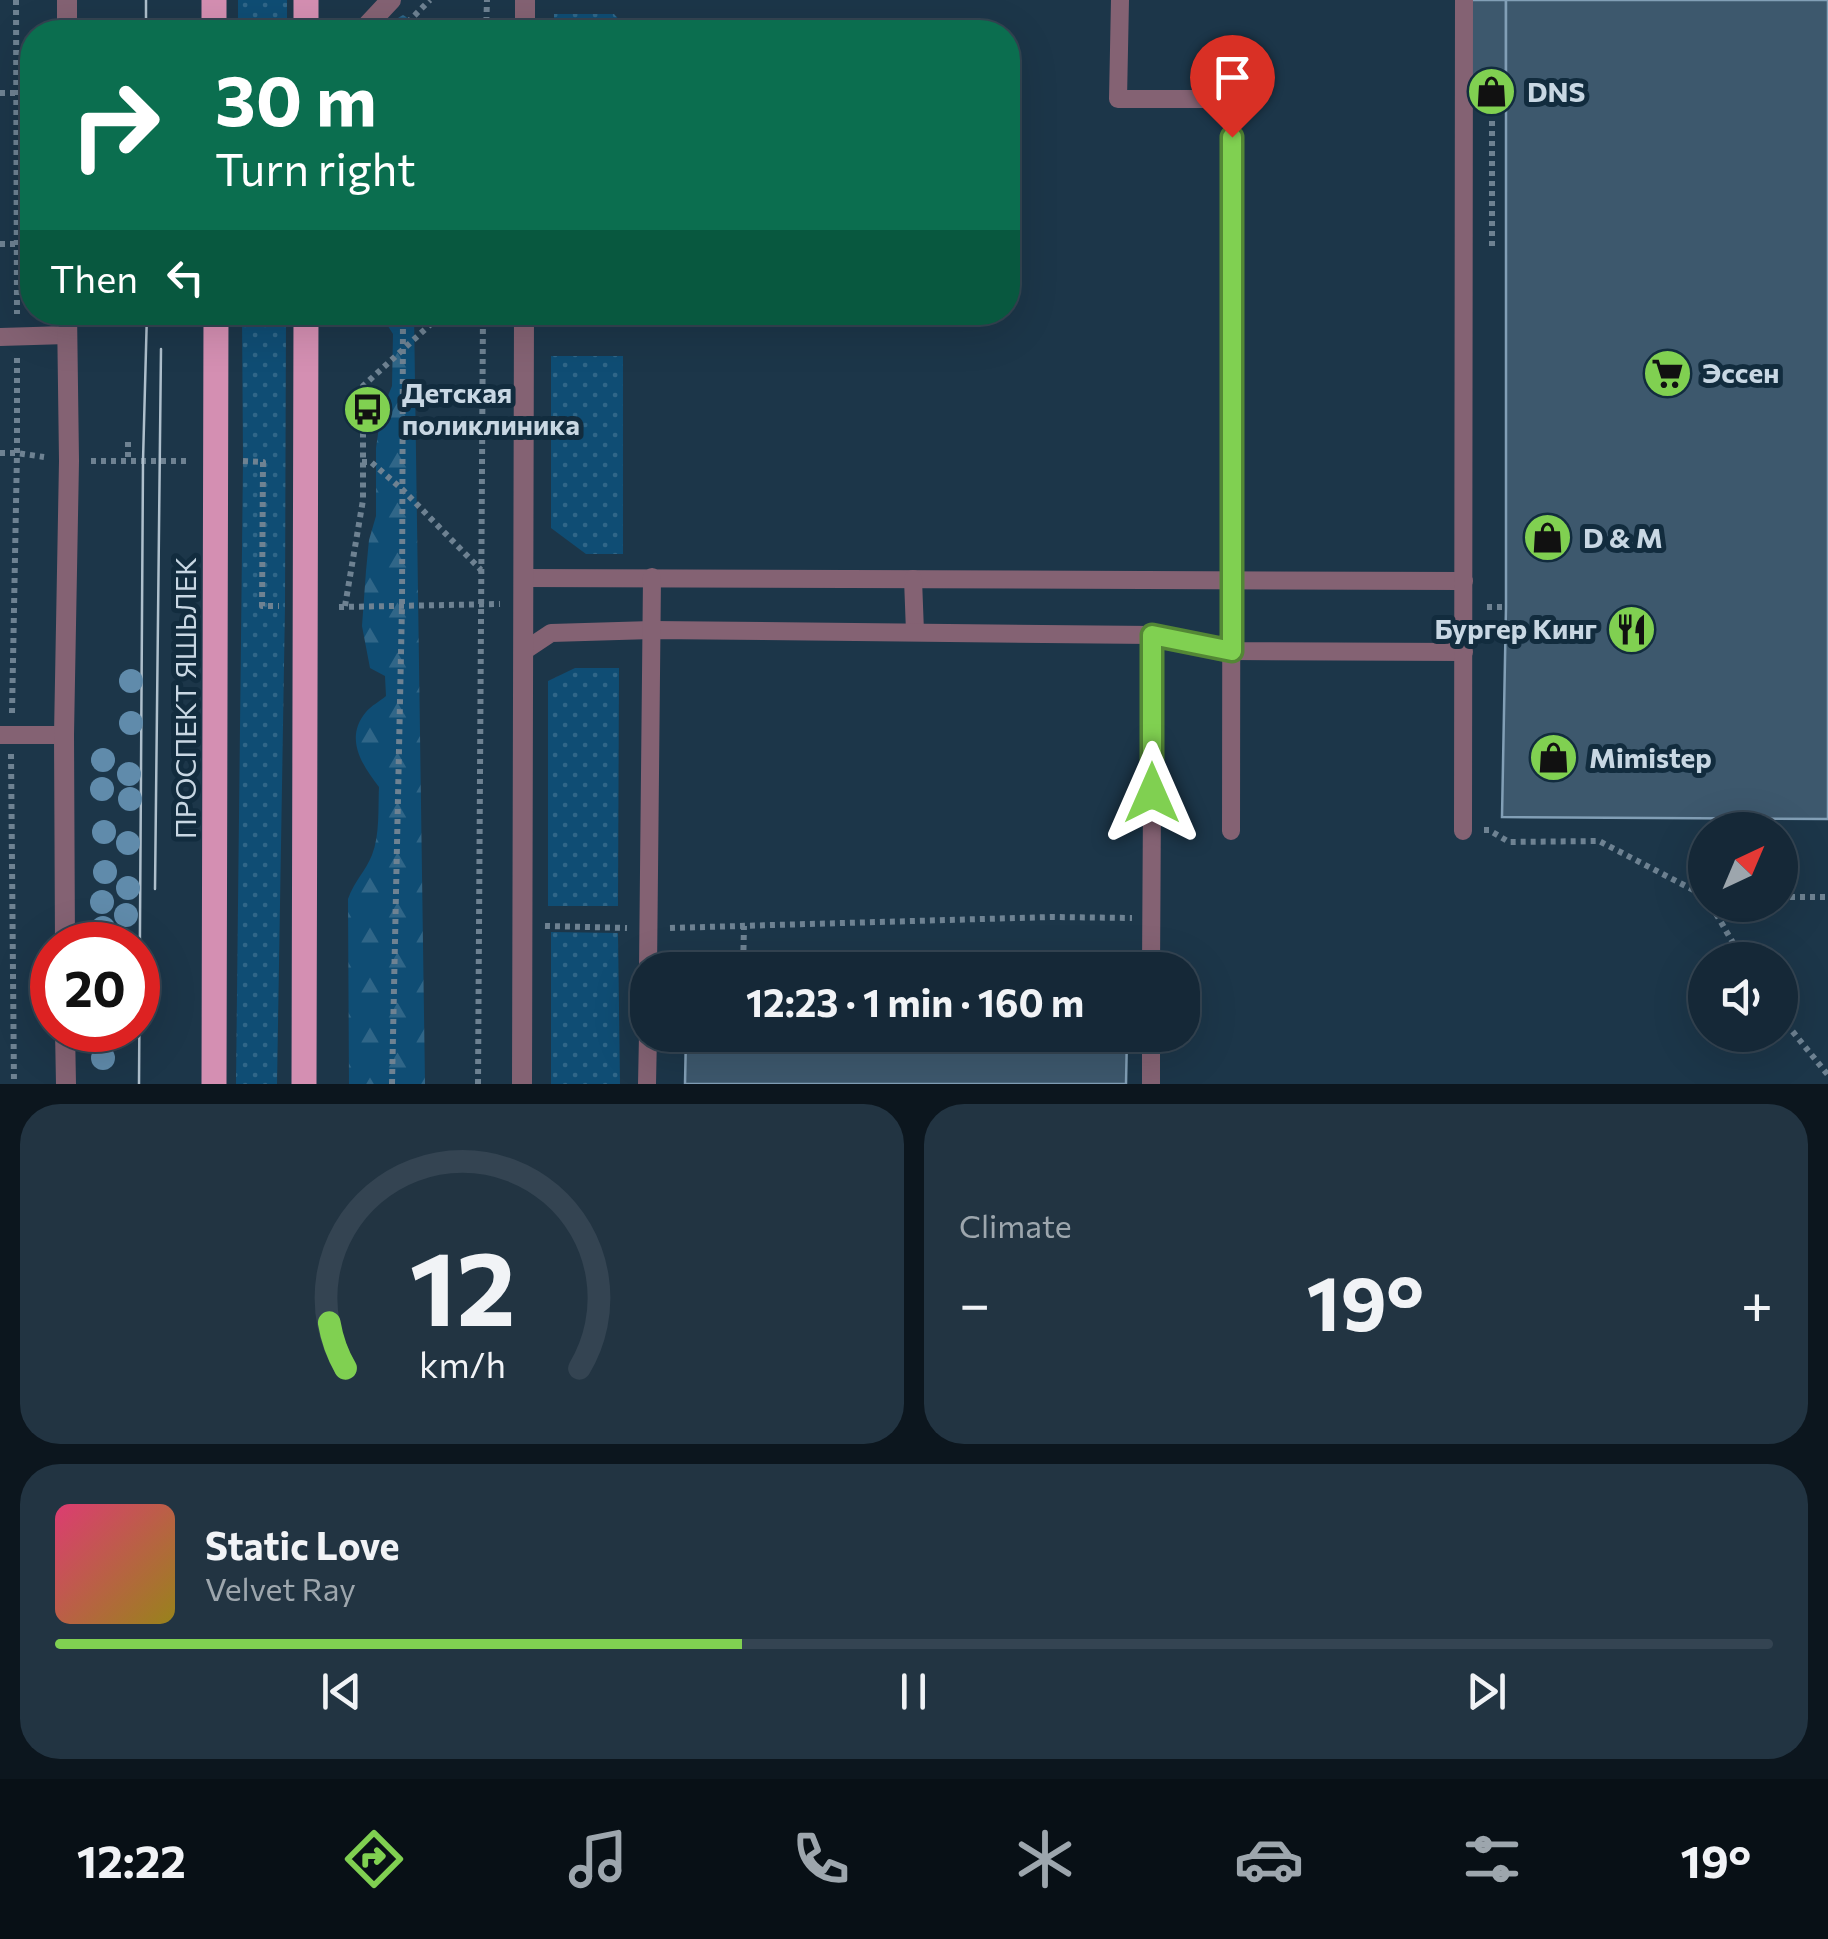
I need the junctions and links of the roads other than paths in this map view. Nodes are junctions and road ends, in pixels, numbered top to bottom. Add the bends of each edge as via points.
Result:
1 (392, 0) edge
2 (1120, 0) edge
3 (1464, 0) edge
4 (373, 20) edge
5 (67, 325) edge
6 (216, 325) edge
7 (306, 325) edge
8 (524, 325) edge
9 (67, 335) junction
10 (0, 336) edge
11 (652, 577) junction
12 (524, 578) junction
13 (913, 580) junction
14 (1232, 580) junction
15 (1464, 581) junction
16 (652, 630) junction
17 (914, 632) junction
18 (1152, 635) junction
19 (524, 651) junction
20 (1232, 651) junction
21 (1464, 652) junction
22 (8, 735) edge
23 (64, 735) junction
24 (1231, 831) dead end
25 (1463, 832) road end
26 (65, 922) edge
27 (648, 952) edge
28 (1151, 952) edge
29 (66, 1052) edge
30 (648, 1052) edge
31 (1151, 1052) edge
32 (66, 1084) edge
33 (214, 1084) edge
34 (304, 1084) edge
35 (522, 1084) edge
36 (647, 1084) edge
37 (1150, 1084) edge

1 - 4 street
2 - 14 lane via 1118,99 1232,100
3 - 15 lane
5 - 9 street
6 - 33 main road, ПРОСПЕКТ ЯШЬЛЕК
7 - 34 main road
8 - 12 street
9 - 10 lane
9 - 23 street
11 - 12 lane
11 - 13 lane
11 - 16 lane
12 - 19 street
13 - 14 lane
13 - 17 lane
14 - 15 lane
14 - 20 lane
15 - 21 lane
16 - 17 lane
16 - 19 lane via 551,632
16 - 27 lane
17 - 18 lane
18 - 20 lane
18 - 28 lane
19 - 35 street
20 - 21 lane
20 - 24 lane
21 - 25 lane
22 - 23 lane
23 - 26 street
29 - 32 street
30 - 36 lane
31 - 37 lane

